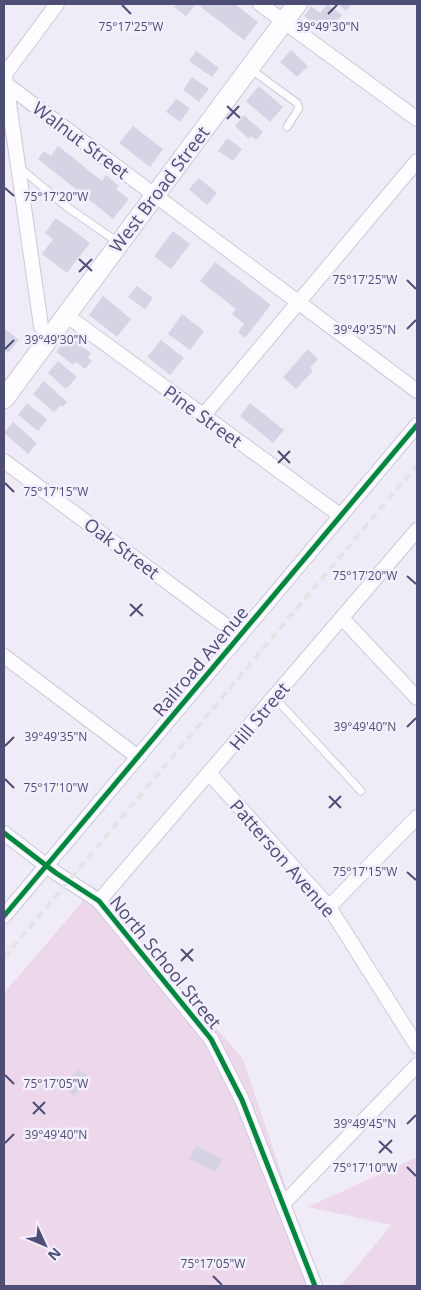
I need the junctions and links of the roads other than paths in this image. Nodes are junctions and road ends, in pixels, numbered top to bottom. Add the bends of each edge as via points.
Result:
1 (57, 4) edge
2 (260, 4) edge
3 (297, 4) edge
4 (284, 21) junction
5 (249, 68) junction
6 (5, 75) edge
7 (417, 120) edge
8 (287, 127) dead end
9 (9, 144) edge
10 (417, 161) edge
11 (18, 166) junction
12 (155, 195) junction
13 (119, 244) junction
14 (298, 302) junction
15 (66, 315) junction
16 (48, 339) junction
17 (417, 392) edge
18 (4, 399) edge
19 (203, 416) junction
20 (417, 425) edge
21 (4, 461) edge
22 (341, 516) junction
23 (417, 530) edge
24 (342, 618) junction
25 (240, 636) junction
26 (4, 656) edge
27 (275, 698) junction
28 (417, 698) edge
29 (138, 757) junction
30 (210, 774) junction
31 (361, 791) dead end
32 (417, 817) edge
33 (4, 833) edge
34 (46, 865) junction
35 (99, 900) junction
36 (329, 907) junction
37 (4, 916) edge
38 (417, 1046) edge
39 (417, 1065) edge
40 (283, 1204) junction
41 (314, 1286) edge

1 - 6 street
2 - 4 street
3 - 4 main road, West Broad Street
4 - 5 main road, West Broad Street
4 - 7 street
5 - 8 lane via 297,103 298,108
5 - 12 main road, West Broad Street
6 - 9 street
6 - 12 street, Walnut Street
9 - 11 street
10 - 14 street
11 - 13 lane
11 - 16 street via 41,326
12 - 13 main road, West Broad Street
12 - 14 street, Walnut Street
13 - 15 main road, West Broad Street
14 - 17 street, Walnut Street
14 - 19 street
15 - 16 main road, West Broad Street
15 - 19 street, Pine Street
16 - 18 main road, West Broad Street
19 - 22 street, Pine Street
20 - 22 street, Railroad Avenue
21 - 25 street, Oak Street
22 - 25 street, Railroad Avenue
23 - 24 street, Hill Street
24 - 27 street, Hill Street
24 - 28 street
25 - 29 street, Railroad Avenue
26 - 29 street
27 - 30 street, Hill Street
27 - 31 lane
29 - 34 street, Railroad Avenue
30 - 35 street, Hill Street
30 - 36 street, Patterson Avenue
32 - 36 street
33 - 34 street, North School Street
34 - 35 street, North School Street
34 - 37 street, Railroad Avenue
35 - 40 street, North School Street via 211,1040 242,1100
36 - 38 street, Patterson Avenue
39 - 40 street
40 - 41 street, North School Street

